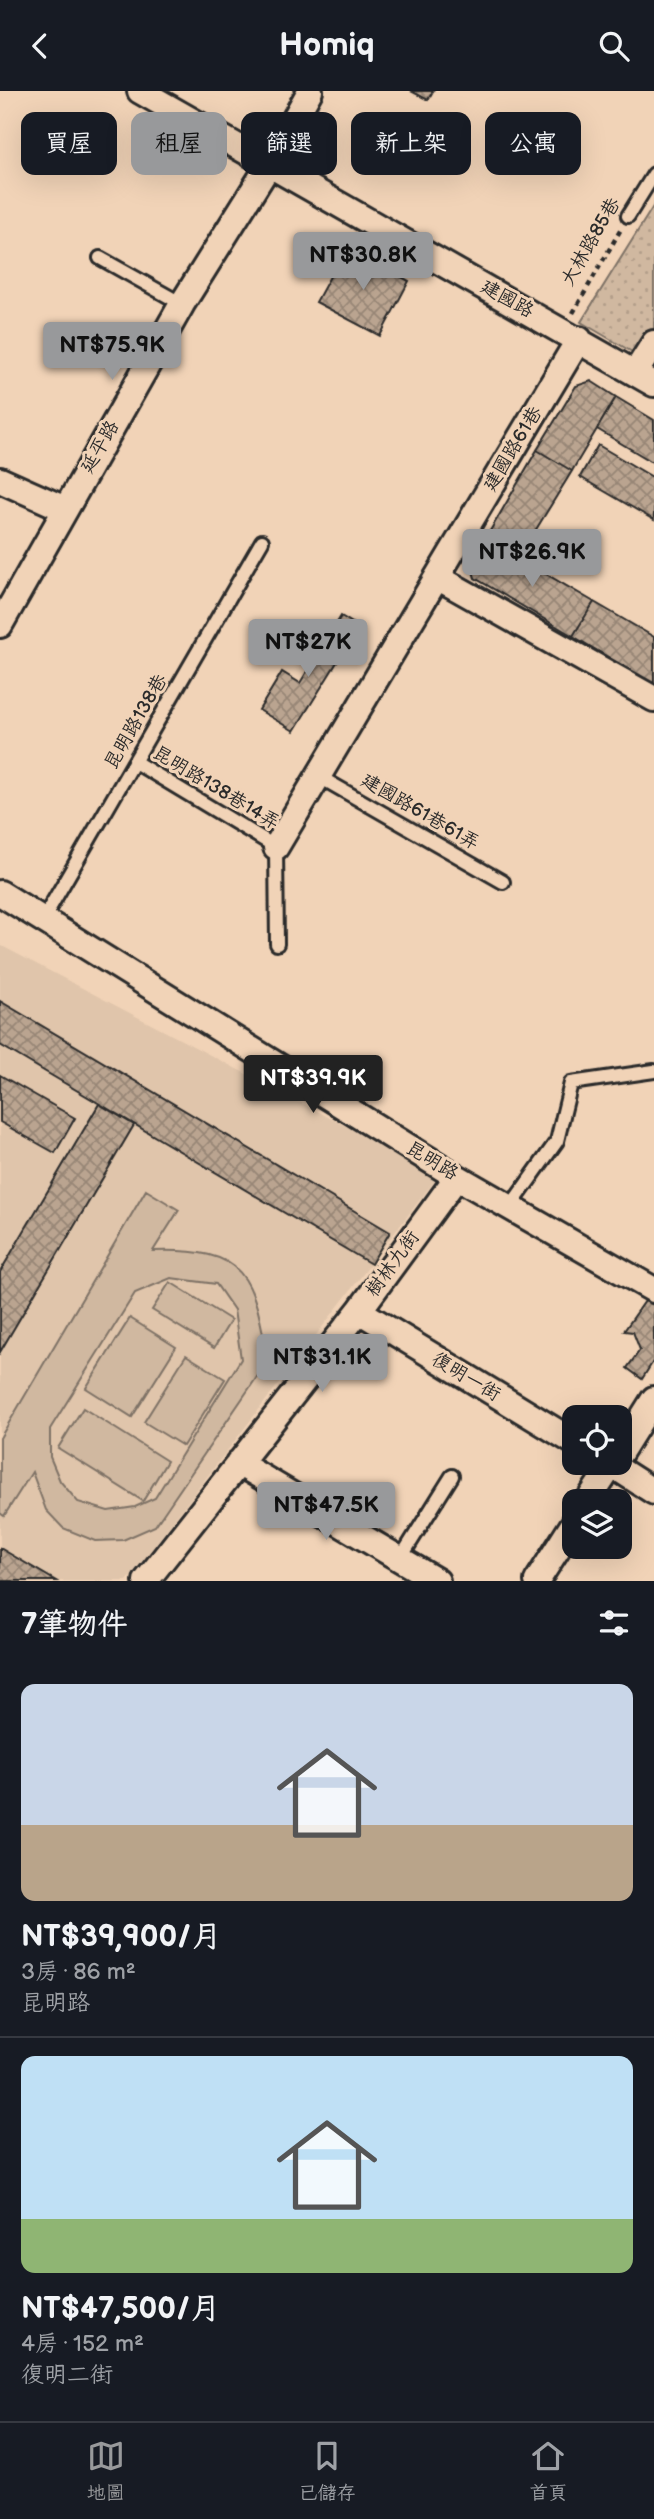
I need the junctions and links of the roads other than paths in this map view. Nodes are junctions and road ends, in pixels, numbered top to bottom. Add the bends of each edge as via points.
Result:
1 (140, 91) edge
2 (310, 91) edge
3 (298, 112) edge
4 (241, 149) edge
5 (654, 174) edge
6 (263, 175) edge
7 (287, 175) edge
8 (628, 216) road end
9 (100, 258) dead end
10 (182, 305) junction
11 (571, 335) junction
12 (654, 343) edge
13 (644, 378) edge
14 (0, 480) edge
15 (65, 509) junction
16 (262, 541) dead end
17 (437, 577) junction
18 (0, 625) edge
19 (654, 699) edge
20 (135, 762) junction
21 (318, 776) junction
22 (276, 847) junction
23 (503, 882) dead end
24 (0, 893) edge
25 (42, 921) junction
26 (277, 944) dead end
27 (654, 1071) edge
28 (457, 1177) junction
29 (510, 1207) junction
30 (654, 1290) edge
31 (359, 1311) junction
32 (654, 1399) edge
33 (632, 1432) edge
34 (562, 1435) edge
35 (238, 1463) junction
36 (632, 1475) edge
37 (452, 1476) dead end
38 (654, 1492) edge
39 (562, 1546) edge
40 (400, 1559) junction
41 (545, 1578) edge
42 (146, 1581) edge
43 (437, 1581) edge

1 - 4 street, 建國路
2 - 3 street, 延平路
5 - 8 lane, 大林路85巷
6 - 10 street, 延平路
7 - 11 street, 建國路
9 - 10 lane
10 - 15 street, 延平路
11 - 13 street, 建國路
11 - 17 street, 建國路61巷
12 - 13 street
14 - 15 street
15 - 18 street, 延平路
16 - 20 lane, 昆明路138巷
17 - 19 street
17 - 21 street, 建國路61巷
20 - 22 lane, 昆明路138巷14弄
20 - 25 lane, 昆明路138巷
21 - 22 street, 建國路61巷
21 - 23 lane, 建國路61巷61弄
22 - 26 lane
24 - 25 street, 昆明路
25 - 28 street, 昆明路
27 - 29 lane via 571,1083 556,1140
28 - 29 street, 昆明路
28 - 31 street, 樹林九街
29 - 30 street, 昆明路
31 - 34 street, 復明一街
31 - 35 street, 樹林九街
32 - 33 street
35 - 40 street
35 - 42 street, 樹林九街
36 - 38 street
37 - 40 lane
39 - 41 street
40 - 43 street

